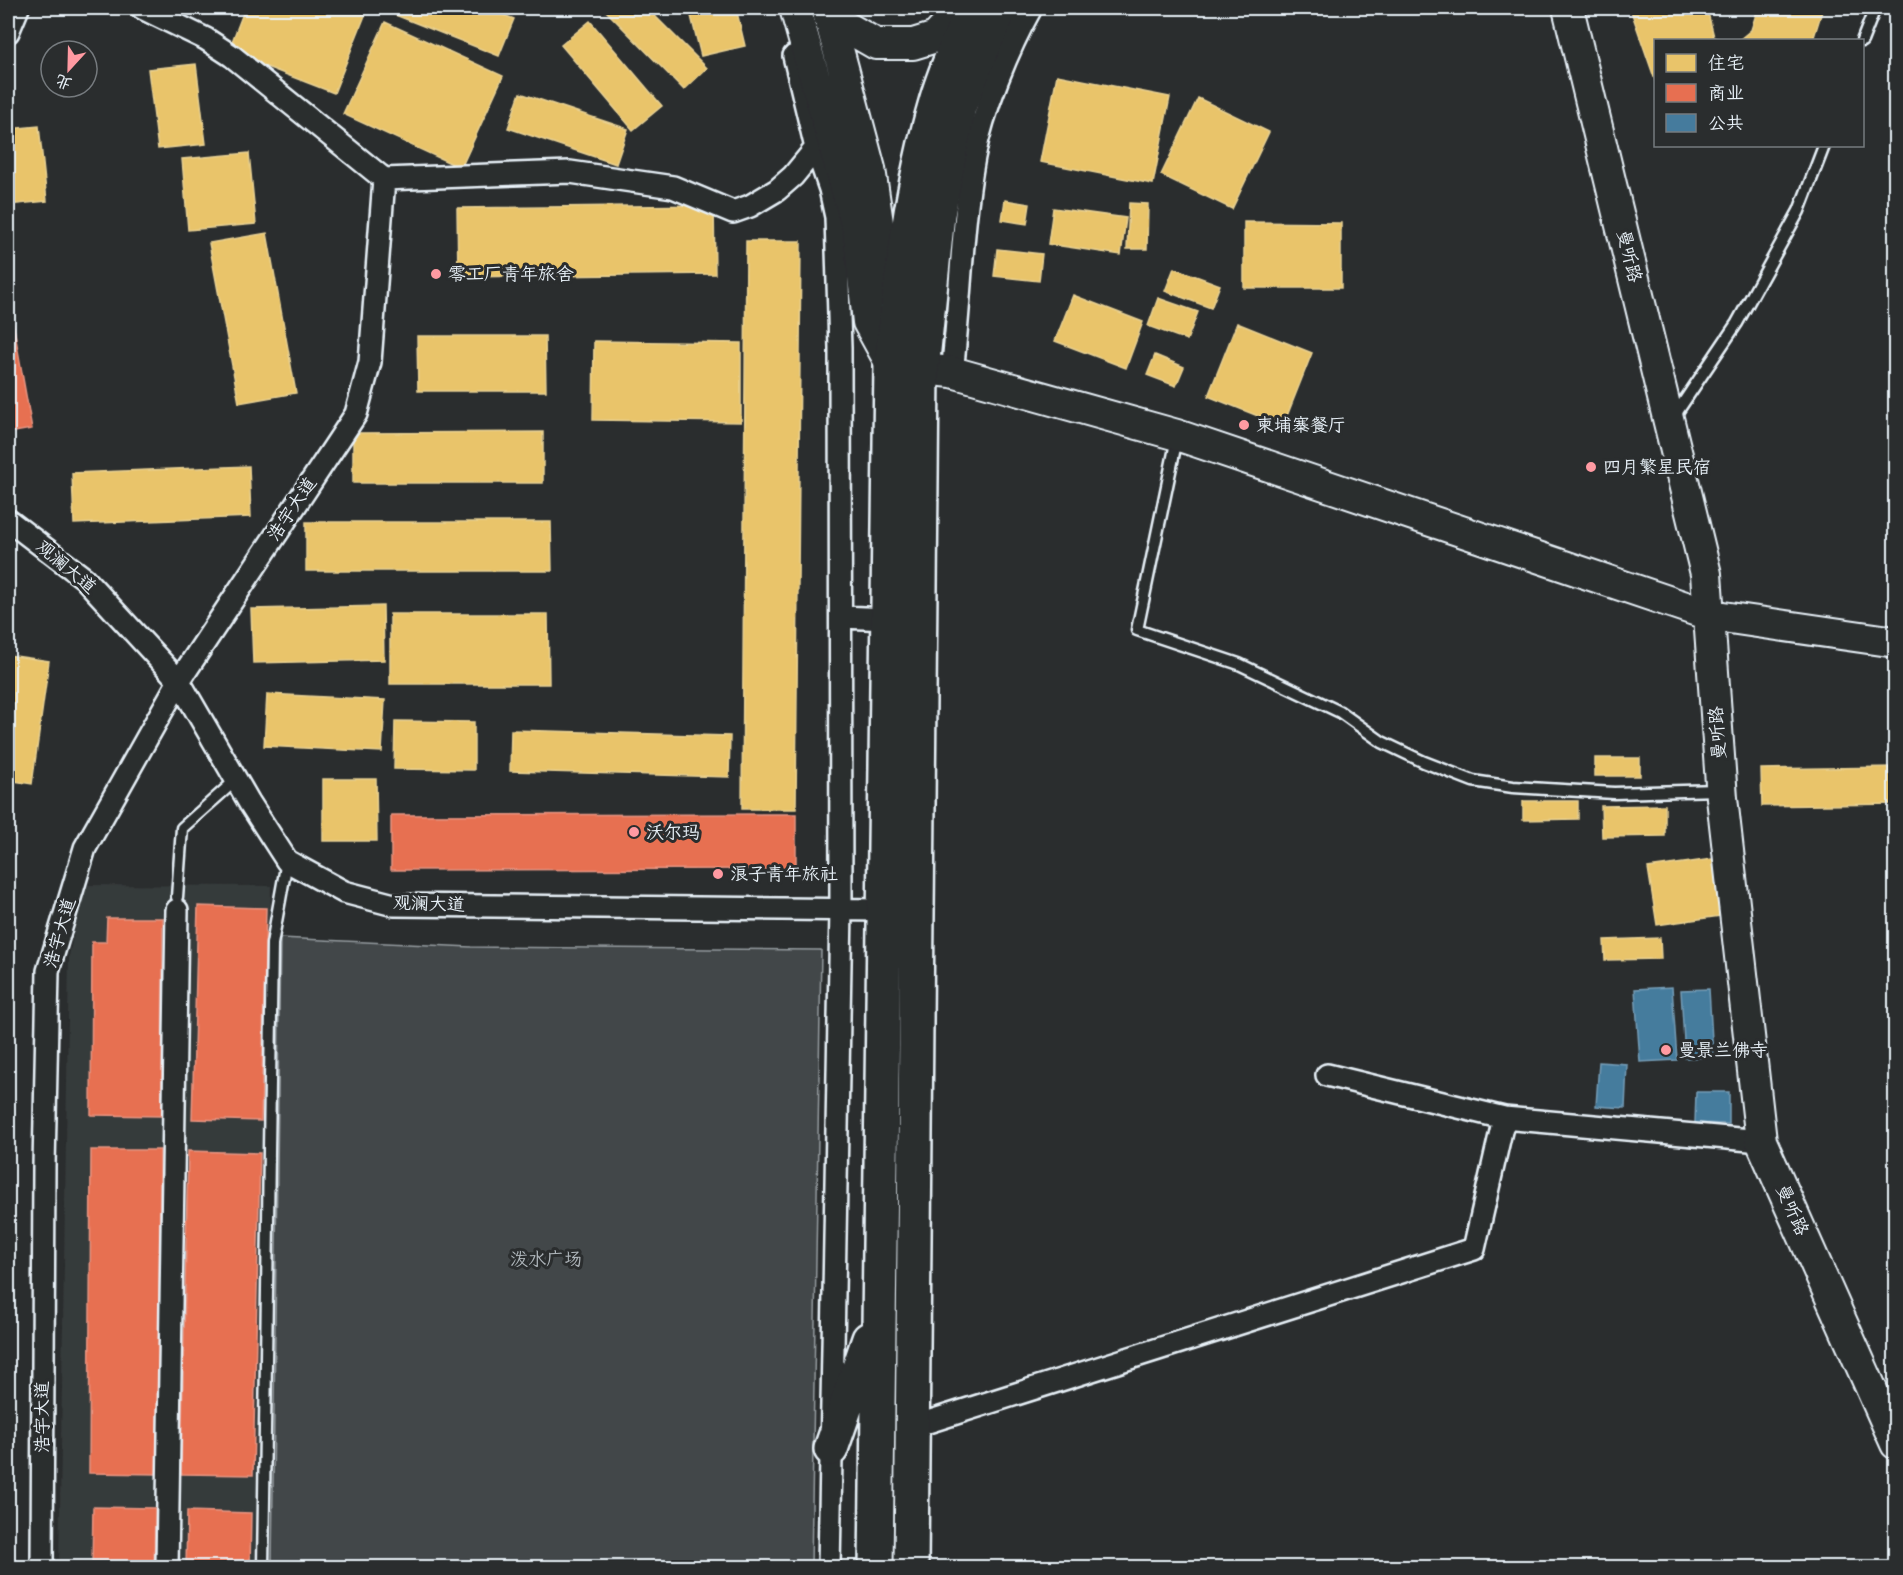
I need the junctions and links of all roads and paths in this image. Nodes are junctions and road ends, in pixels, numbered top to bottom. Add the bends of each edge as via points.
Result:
1 (18, 8) edge
2 (142, 8) edge
3 (782, 8) edge
4 (795, 8) edge
5 (942, 8) edge
6 (963, 8) edge
7 (972, 8) edge
8 (1001, 8) edge
9 (1032, 8) edge
10 (1568, 8) edge
11 (1875, 8) edge
12 (828, 12) edge
13 (8, 32) edge
14 (936, 37) junction
15 (1864, 39) edge
16 (1824, 147) edge
17 (816, 148) junction
18 (384, 178) junction
19 (898, 306) junction
20 (922, 368) junction
21 (1670, 423) junction
22 (1177, 435) junction
23 (8, 520) edge
24 (1709, 615) junction
25 (841, 617) junction
26 (888, 619) junction
27 (1896, 642) edge
28 (179, 681) junction
29 (236, 780) junction
30 (1722, 789) junction
31 (287, 861) junction
32 (177, 904) joint
33 (841, 909) junction
34 (883, 910) junction
35 (1328, 1075) dead end
36 (1504, 1118) junction
37 (1761, 1141) junction
38 (878, 1312) junction
39 (912, 1427) junction
40 (1896, 1444) edge
41 (831, 1449) junction
42 (42, 1568) edge
43 (167, 1568) edge
44 (263, 1568) edge
45 (829, 1568) edge
46 (876, 1568) edge
47 (911, 1568) edge

1 - 13 street
2 - 18 street via 232,56
3 - 17 street
4 - 20 street via 858,232 868,322
5 - 14 street
6 - 14 street
7 - 19 highway via 936,100 906,237
8 - 20 highway via 959,107 938,214
9 - 20 street via 992,95 975,155 965,218 958,322
10 - 21 street, 曼听路
11 - 15 lane
12 - 14 street via 876,44 913,44
12 - 19 street via 870,169 886,277
16 - 21 lane via 1798,211 1737,323
17 - 18 street via 777,190 750,207 733,212 673,187 570,172
17 - 25 street via 836,217
18 - 28 street, 浩宇大道 via 370,362 356,414
19 - 20 highway
20 - 22 street
20 - 26 highway
20 - 39 highway
21 - 24 street, 曼听路 via 1706,574
22 - 24 street
22 - 30 lane via 1137,630 1239,664 1340,712 1382,742 1473,781 1614,793
23 - 28 street, 观澜大道 via 84,578
24 - 27 street
24 - 30 street, 曼听路
25 - 26 street
25 - 33 street
26 - 34 highway
28 - 29 street, 观澜大道
28 - 42 street, 浩宇大道 via 85,848 48,971
29 - 31 street, 观澜大道
29 - 32 lane via 182,828
30 - 37 street, 曼听路
31 - 33 street, 观澜大道 via 344,892 394,905
31 - 44 lane via 272,944
32 - 43 street
33 - 34 street, 观澜大道
33 - 41 street
34 - 38 highway
35 - 36 street
36 - 37 street
36 - 39 street via 1474,1249
37 - 40 street, 曼听路
38 - 41 highway
38 - 46 highway
39 - 47 highway
41 - 45 street

